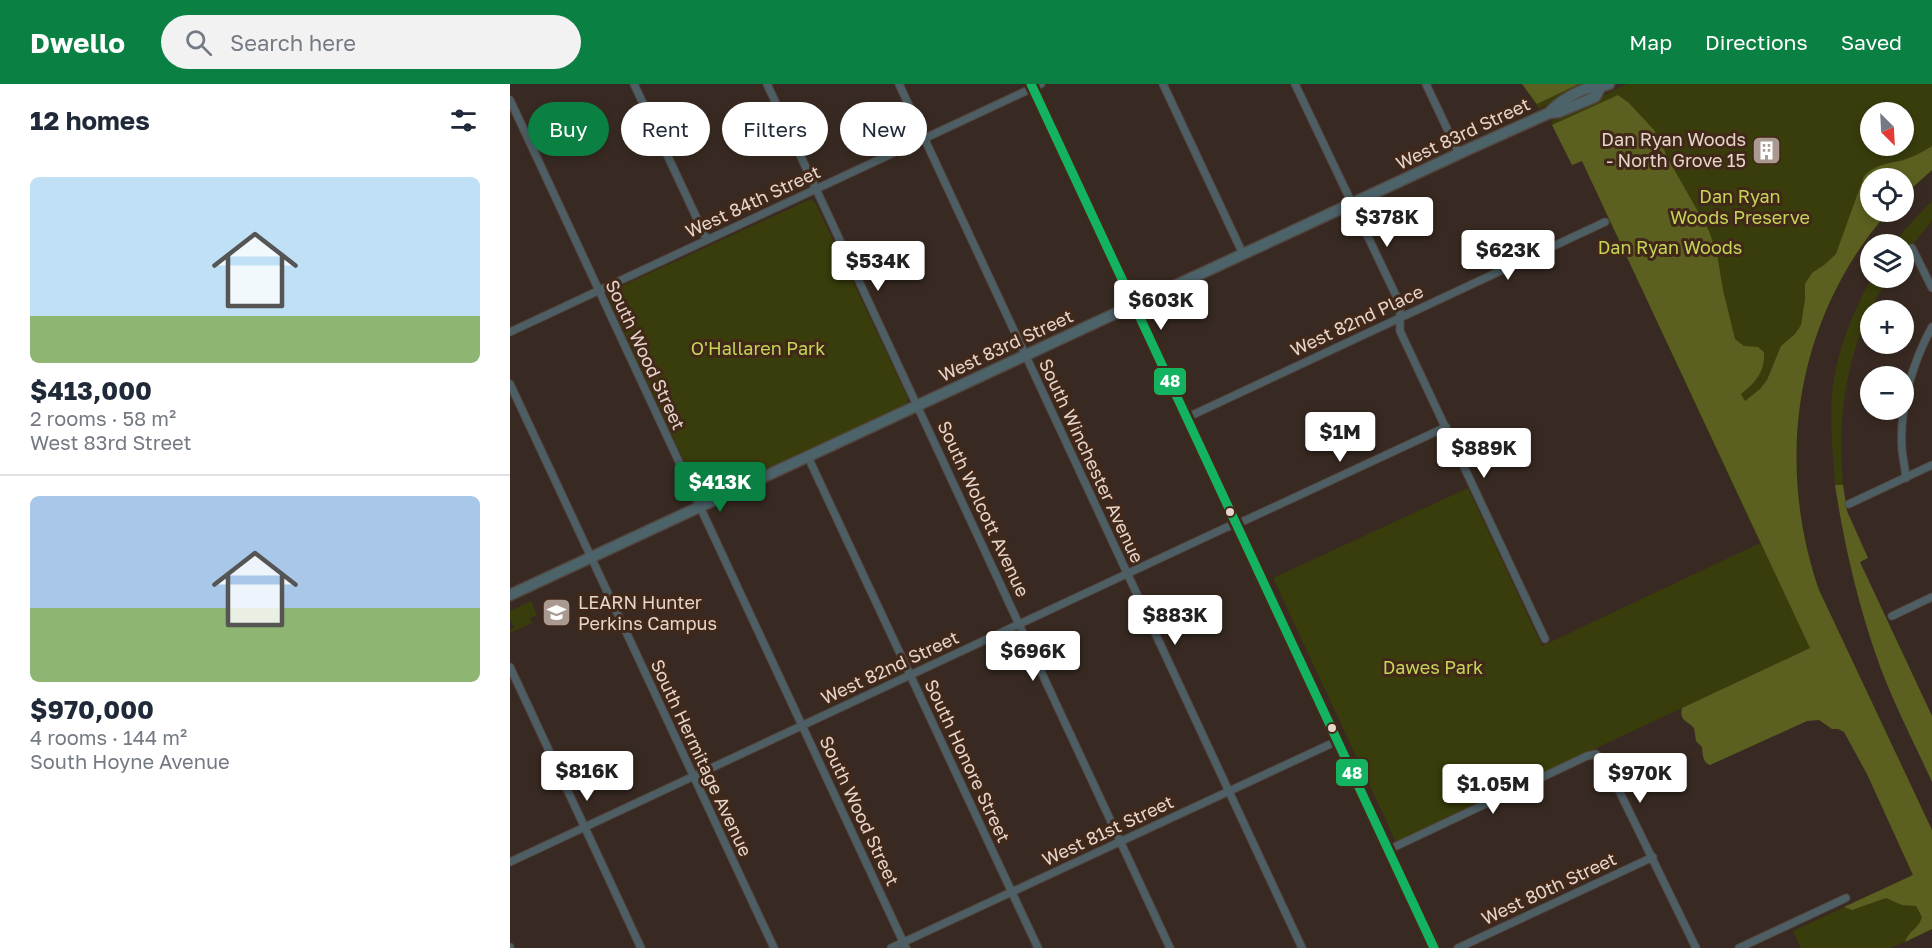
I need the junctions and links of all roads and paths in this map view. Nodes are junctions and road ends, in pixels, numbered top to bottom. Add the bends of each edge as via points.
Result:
1 (634, 84) edge
2 (767, 84) edge
3 (899, 84) edge
4 (1163, 84) edge
5 (1296, 84) edge
6 (1426, 84) edge
7 (1035, 85) edge
8 (1604, 86) edge
9 (510, 100) edge
10 (908, 102) edge
11 (927, 138) edge
12 (927, 143) edge
13 (1459, 154) junction
14 (888, 156) edge
15 (816, 189) junction
16 (1352, 203) junction
17 (1605, 222) dead end
18 (707, 240) junction
19 (1914, 252) edge
20 (1243, 254) junction
21 (1932, 288) edge
22 (599, 291) junction
23 (1133, 305) junction
24 (1401, 317) junction
25 (1932, 327) edge
26 (510, 332) edge
27 (1026, 355) junction
28 (510, 384) edge
29 (918, 405) junction
30 (1186, 418) junction
31 (1446, 427) junction
32 (808, 457) junction
33 (1932, 465) edge
34 (1906, 478) junction
35 (1849, 504) dead end
36 (700, 507) junction
37 (1236, 525) junction
38 (591, 558) junction
39 (1127, 573) junction
40 (510, 596) edge
41 (1932, 597) edge
42 (1892, 616) dead end
43 (1019, 624) junction
44 (1545, 639) dead end
45 (510, 667) edge
46 (910, 675) junction
47 (802, 725) junction
48 (1337, 741) junction
49 (693, 776) junction
50 (1229, 791) junction
51 (585, 827) junction
52 (1120, 841) junction
53 (1388, 850) junction
54 (1653, 857) junction
55 (510, 862) edge
56 (1012, 892) junction
57 (1846, 898) dead end
58 (905, 945) edge
59 (641, 948) edge
60 (774, 948) edge
61 (891, 948) edge
62 (1038, 948) edge
63 (1170, 948) edge
64 (1302, 948) edge
65 (1434, 948) edge
66 (1458, 948) edge
67 (1696, 948) edge
68 (1739, 948) edge

1 - 18 street
2 - 15 street, South Wolcott Avenue
3 - 10 street, South Winchester Avenue
4 - 20 street
5 - 16 street
6 - 13 street
7 - 11 street, West 84th Street
7 - 23 street
8 - 13 street, West 83rd Street via 1595,97 1559,112 1549,112
9 - 22 street, South Wood Street
12 - 27 street, South Winchester Avenue
13 - 16 street, West 83rd Street
14 - 15 street, West 84th Street
15 - 18 street, West 84th Street
15 - 29 street, South Wolcott Avenue
16 - 20 street, West 83rd Street
16 - 24 street via 1400,304
17 - 24 street, West 82nd Place
18 - 22 street, West 84th Street
19 - 21 street
20 - 23 street, West 83rd Street
22 - 26 street, West 84th Street
22 - 36 street, South Wood Street
23 - 27 street, West 83rd Street
23 - 30 street
24 - 30 street, West 82nd Place
24 - 31 street via 1400,331
25 - 34 street via 1915,365 1905,406 1902,450
27 - 29 street, West 83rd Street
27 - 39 street, South Winchester Avenue
28 - 38 street, South Hermitage Avenue
29 - 32 street, West 83rd Street
29 - 43 street, South Wolcott Avenue
30 - 37 street
31 - 37 street, West 82nd Street
31 - 44 street
32 - 36 street, West 83rd Street
32 - 46 street, South Honore Street
33 - 34 street
34 - 35 street
36 - 38 street, West 83rd Street
36 - 47 street, South Wood Street
37 - 39 street, West 82nd Street
37 - 48 street
38 - 40 street, West 83rd Street
38 - 49 street, South Hermitage Avenue
39 - 43 street, West 82nd Street
39 - 50 street, South Winchester Avenue
41 - 42 street
43 - 46 street, West 82nd Street
43 - 52 street, South Wolcott Avenue
45 - 51 street
46 - 47 street, West 82nd Street
46 - 56 street, South Honore Street
47 - 49 street, West 82nd Street
47 - 58 street, South Wood Street
48 - 50 street, West 81st Street
48 - 53 street
49 - 51 street, West 82nd Street
49 - 60 street, South Hermitage Avenue
50 - 52 street, West 81st Street
50 - 64 street, South Winchester Avenue
51 - 55 street, West 82nd Street
51 - 59 street
52 - 56 street, West 81st Street
52 - 63 street, South Wolcott Avenue
53 - 54 street via 1596,754 1605,762
53 - 65 street
54 - 66 street, West 80th Street
54 - 67 street
56 - 58 street, West 81st Street
56 - 62 street, South Honore Street
57 - 68 street
58 - 61 street, West 81st Street

